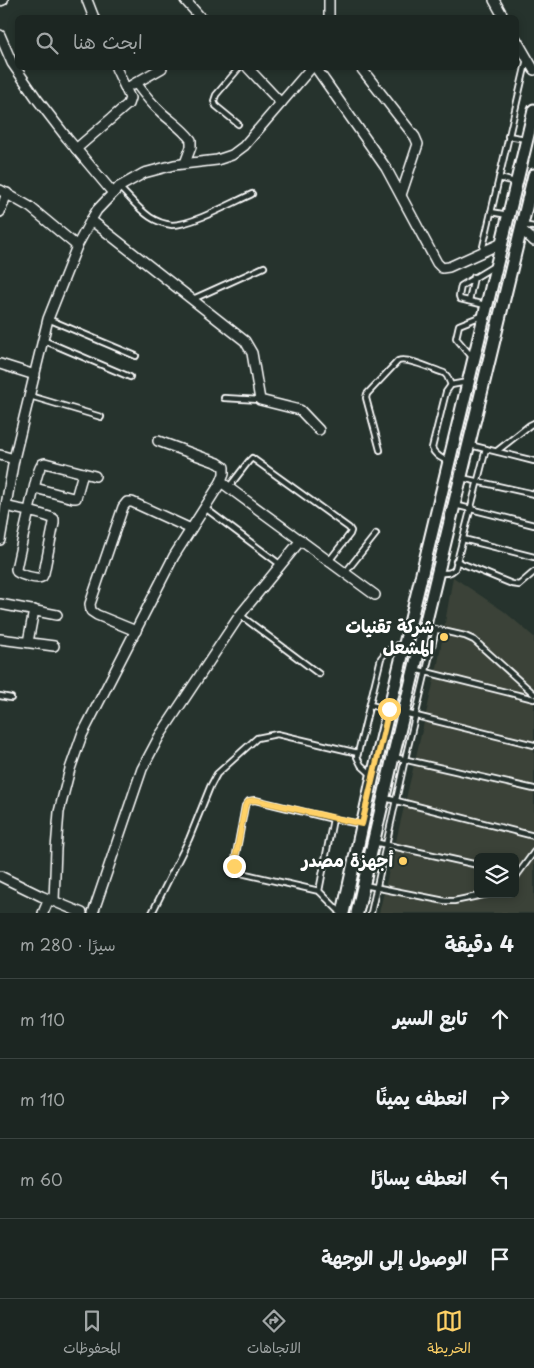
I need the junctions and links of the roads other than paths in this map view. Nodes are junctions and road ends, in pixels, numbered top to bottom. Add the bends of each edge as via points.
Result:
1 (86, 0) edge
2 (185, 0) edge
3 (329, 0) edge
4 (494, 0) edge
5 (93, 15) edge
6 (198, 15) edge
7 (329, 15) edge
8 (502, 15) edge
9 (0, 35) edge
10 (519, 44) edge
11 (527, 57) junction
12 (15, 68) edge
13 (17, 70) edge
14 (117, 70) edge
15 (159, 70) edge
16 (237, 70) edge
17 (250, 70) edge
18 (309, 70) edge
19 (317, 70) edge
20 (363, 70) edge
21 (534, 70) edge
22 (136, 83) junction
23 (126, 89) junction
24 (281, 103) junction
25 (534, 110) edge
26 (238, 124) dead end
27 (508, 136) junction
28 (527, 140) junction
29 (76, 149) junction
30 (185, 164) junction
31 (534, 175) edge
32 (499, 178) junction
33 (517, 182) junction
34 (116, 190) junction
35 (532, 190) edge
36 (3, 191) edge
37 (252, 194) dead end
38 (401, 195) junction
39 (0, 212) edge
40 (491, 212) junction
41 (509, 215) junction
42 (90, 220) junction
43 (521, 227) junction
44 (534, 227) edge
45 (534, 242) edge
46 (502, 243) junction
47 (77, 246) junction
48 (481, 252) junction
49 (497, 264) junction
50 (264, 267) dead end
51 (474, 277) junction
52 (192, 299) junction
53 (469, 301) junction
54 (486, 310) junction
55 (48, 319) junction
56 (43, 340) junction
57 (136, 356) dead end
58 (474, 359) junction
59 (0, 364) edge
60 (34, 375) junction
61 (130, 377) dead end
62 (468, 382) junction
63 (451, 385) junction
64 (30, 396) junction
65 (224, 398) dead end
66 (260, 400) junction
67 (101, 416) dead end
68 (534, 423) edge
69 (319, 430) dead end
70 (158, 441) dead end
71 (468, 444) junction
72 (486, 449) junction
73 (380, 450) dead end
74 (497, 451) junction
75 (0, 455) edge
76 (14, 459) junction
77 (534, 461) edge
78 (448, 462) junction
79 (83, 473) junction
80 (94, 476) dead end
81 (460, 477) junction
82 (477, 481) junction
83 (225, 484) junction
84 (35, 488) junction
85 (534, 494) edge
86 (453, 505) junction
87 (6, 506) junction
88 (205, 508) junction
89 (470, 509) junction
90 (29, 512) junction
91 (534, 525) edge
92 (191, 529) junction
93 (376, 534) dead end
94 (0, 538) edge
95 (462, 539) junction
96 (301, 540) junction
97 (534, 556) edge
98 (329, 561) junction
99 (456, 561) junction
100 (281, 565) junction
101 (534, 572) edge
102 (345, 573) junction
103 (437, 573) junction
104 (375, 595) dead end
105 (0, 604) edge
106 (34, 610) junction
107 (57, 615) dead end
108 (240, 615) junction
109 (424, 627) junction
110 (436, 630) junction
111 (136, 631) junction
112 (0, 639) edge
113 (28, 642) junction
114 (405, 642) junction
115 (54, 646) dead end
116 (420, 670) junction
117 (319, 674) dead end
118 (534, 694) edge
119 (0, 696) edge
120 (11, 698) dead end
121 (534, 699) edge
122 (370, 705) junction
123 (389, 709) junction
124 (409, 714) junction
125 (534, 745) edge
126 (358, 753) junction
127 (393, 757) junction
128 (405, 759) junction
129 (373, 776) junction
130 (534, 789) edge
131 (383, 798) junction
132 (396, 801) junction
133 (333, 819) junction
134 (362, 824) junction
135 (534, 836) edge
136 (374, 842) junction
137 (387, 844) junction
138 (534, 852) edge
139 (474, 864) edge
140 (519, 871) edge
141 (0, 876) edge
142 (364, 885) junction
143 (376, 888) junction
144 (319, 891) junction
145 (474, 897) edge
146 (52, 900) junction
147 (44, 913) edge
148 (82, 913) edge
149 (93, 913) edge
150 (152, 913) edge
151 (342, 913) edge
152 (357, 913) edge
153 (370, 913) edge

1 - 5 street
2 - 6 street
3 - 7 street
4 - 8 street
9 - 12 street
10 - 11 street
11 - 21 street
11 - 27 lane
13 - 29 street
14 - 23 street
15 - 22 street
16 - 26 lane via 214,101
17 - 24 street
18 - 24 street
19 - 38 street via 386,168
20 - 38 street via 418,144
22 - 23 street
22 - 30 street via 191,140
23 - 29 street via 130,98 128,104
24 - 30 street via 244,146 232,155
25 - 28 street
27 - 28 lane
27 - 32 lane
28 - 33 street
29 - 34 street
30 - 34 street via 144,173
31 - 35 street
32 - 33 lane
32 - 40 lane
33 - 41 street
34 - 37 lane via 151,218 171,225 194,220
34 - 42 street
35 - 43 street
36 - 39 street
36 - 47 street via 30,207
38 - 48 street via 442,268
40 - 41 lane
40 - 48 lane
41 - 46 street
42 - 47 street
42 - 52 street
43 - 44 lane
43 - 45 street
43 - 71 street
46 - 48 street
46 - 49 street
47 - 55 street
49 - 51 lane
49 - 54 street
50 - 52 lane
51 - 53 lane
51 - 53 lane via 461,286 460,299
52 - 66 street via 245,341 252,353
53 - 54 lane
54 - 58 street
54 - 58 lane via 459,325 456,338
55 - 56 street
55 - 57 lane
56 - 60 street
56 - 61 lane
58 - 62 street
59 - 60 street
60 - 64 street
62 - 63 lane
62 - 78 street
63 - 73 lane via 444,374 408,360 398,361 366,398
63 - 78 lane via 446,392 432,448 437,456
64 - 67 lane
64 - 76 street
65 - 66 lane
66 - 69 street via 300,410
68 - 74 lane
70 - 83 street via 218,463 224,468
71 - 72 lane
71 - 81 street
72 - 74 lane
72 - 82 lane
74 - 77 lane
75 - 76 street
76 - 87 street
78 - 114 street
79 - 80 street
79 - 84 street via 45,463 39,468
79 - 84 street via 76,498
81 - 82 lane
81 - 86 street
82 - 85 lane
82 - 89 lane
83 - 88 street
83 - 96 street
83 - 98 lane via 252,458 349,528 350,534
84 - 90 street
86 - 89 lane
86 - 103 street
87 - 90 street
87 - 94 street
88 - 92 street
88 - 100 lane
89 - 91 lane
89 - 95 lane
90 - 90 street via 54,519 44,573 39,578 20,574 16,569
92 - 111 street
92 - 111 street via 132,502 123,507 90,604 91,611 97,615
93 - 102 lane
95 - 97 lane
95 - 99 lane
96 - 98 street
96 - 100 street
98 - 102 street
99 - 101 lane via 518,585
99 - 103 lane via 452,572
100 - 108 street
102 - 104 street
103 - 109 street
105 - 106 street
106 - 107 street
106 - 113 street
108 - 117 lane
108 - 149 street via 159,737 142,769
109 - 110 lane
109 - 116 street
110 - 116 lane
110 - 118 lane via 474,640
111 - 146 street via 82,735 70,769 59,812
112 - 113 street
113 - 115 street
114 - 122 lane via 383,654
114 - 123 street
116 - 121 lane
116 - 124 street
119 - 120 lane
122 - 123 lane
122 - 126 lane
123 - 129 street
124 - 125 lane
124 - 127 street
124 - 128 lane
126 - 129 lane via 358,761
126 - 150 lane via 277,734 257,738 217,774
127 - 128 lane
127 - 131 street
128 - 130 lane
128 - 132 lane
129 - 134 street
131 - 132 lane
131 - 136 street
132 - 135 lane
132 - 137 lane
133 - 134 lane
133 - 144 lane
133 - 144 lane via 255,800 245,806 234,866 236,870
134 - 151 street
136 - 137 lane
136 - 142 street
137 - 139 lane
137 - 143 lane
138 - 140 lane
141 - 146 street
142 - 143 lane
142 - 152 street
143 - 145 lane via 445,901
143 - 153 lane
144 - 151 lane
146 - 147 street
146 - 148 street

